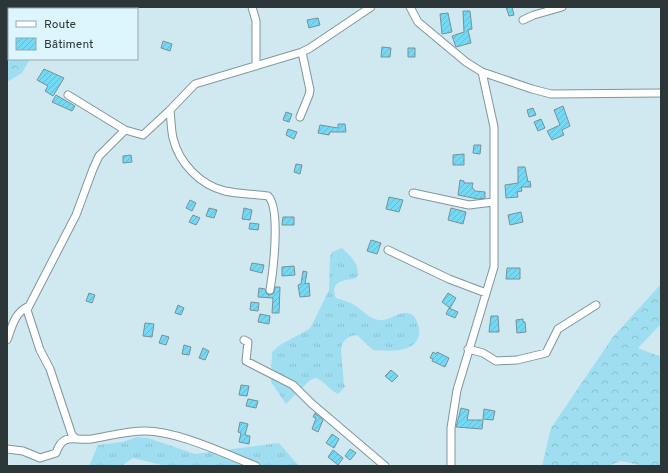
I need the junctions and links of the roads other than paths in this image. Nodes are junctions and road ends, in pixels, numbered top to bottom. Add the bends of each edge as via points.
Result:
1 (252, 7) edge
2 (371, 7) edge
3 (410, 7) edge
4 (562, 7) edge
5 (523, 20) dead end
6 (302, 52) junction
7 (256, 66) junction
8 (482, 72) junction
9 (661, 93) edge
10 (68, 95) dead end
11 (170, 110) junction
12 (300, 117) dead end
13 (125, 130) junction
14 (413, 193) dead end
15 (493, 202) junction
16 (388, 250) dead end
17 (270, 290) dead end
18 (486, 293) junction
19 (596, 305) dead end
20 (28, 307) junction
21 (7, 340) edge
22 (244, 340) dead end
23 (468, 349) junction
24 (75, 438) junction
25 (7, 449) edge
26 (256, 466) edge
27 (385, 466) edge
28 (451, 466) edge

1 - 7 street via 256,21
2 - 6 street
3 - 8 street via 418,22
4 - 5 street
6 - 7 street
6 - 12 street via 310,95
7 - 11 street via 195,84
8 - 9 street via 551,94
8 - 15 street via 494,127
10 - 13 street
11 - 13 street via 143,135
11 - 17 street via 172,137 176,149 185,165 194,174 205,183 224,190 268,196 272,200 275,220 274,266
13 - 20 street via 99,156 76,215
14 - 15 street via 469,205
15 - 18 street via 494,267
16 - 18 street via 449,279
18 - 23 street
19 - 23 street via 558,329 546,353 517,360 496,361 483,353
20 - 21 street via 20,311
20 - 24 street via 28,316 40,350 50,369
22 - 27 street via 248,342 246,361 293,385
23 - 28 street via 451,428
24 - 25 street via 66,439 58,446 56,453 40,458 23,451
24 - 26 street via 90,439 104,435 156,432 198,444

